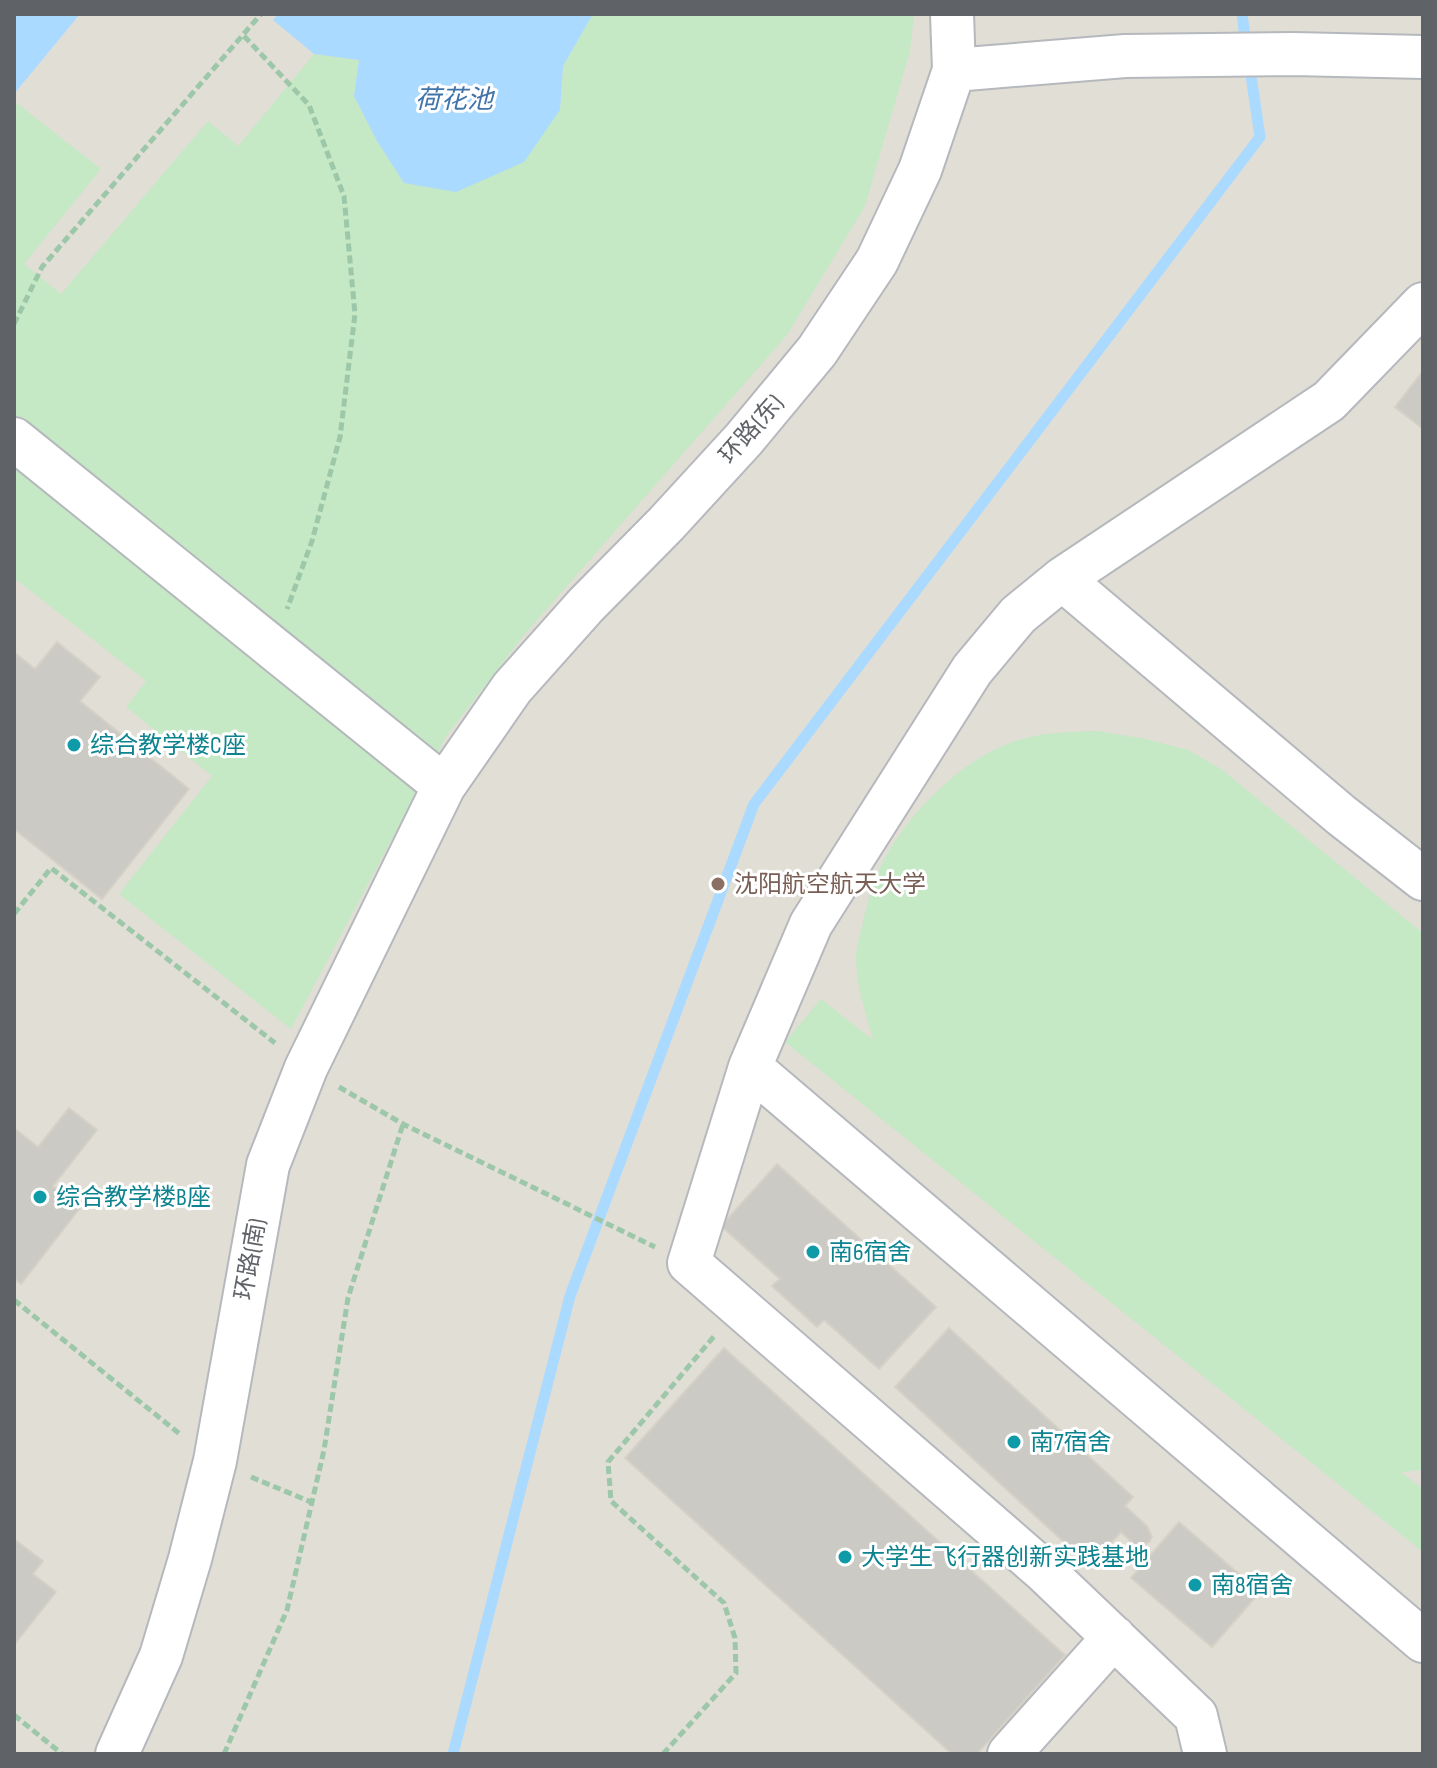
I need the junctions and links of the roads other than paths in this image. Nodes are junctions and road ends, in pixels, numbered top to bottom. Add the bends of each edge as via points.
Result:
1 (952, 14) edge
2 (1423, 57) edge
3 (954, 70) junction
4 (1423, 304) edge
5 (14, 439) edge
6 (1062, 579) junction
7 (444, 786) junction
8 (1423, 879) edge
9 (750, 1067) junction
10 (1114, 1637) junction
11 (1423, 1641) edge
12 (117, 1754) edge
13 (1009, 1754) edge
14 (1205, 1754) edge

1 - 3 street, 环路(东)
2 - 3 street via 1125,56
3 - 7 street, 环路(东) via 920,170 877,261 817,351 744,439 512,688
4 - 6 street via 1329,401
5 - 7 street
6 - 8 street
6 - 9 street via 1018,615 972,670 811,924
7 - 12 street, 环路(南) via 306,1068 268,1165 215,1461 190,1559 161,1656
9 - 10 street via 689,1263
9 - 11 street
10 - 13 street
10 - 14 street via 1196,1716

